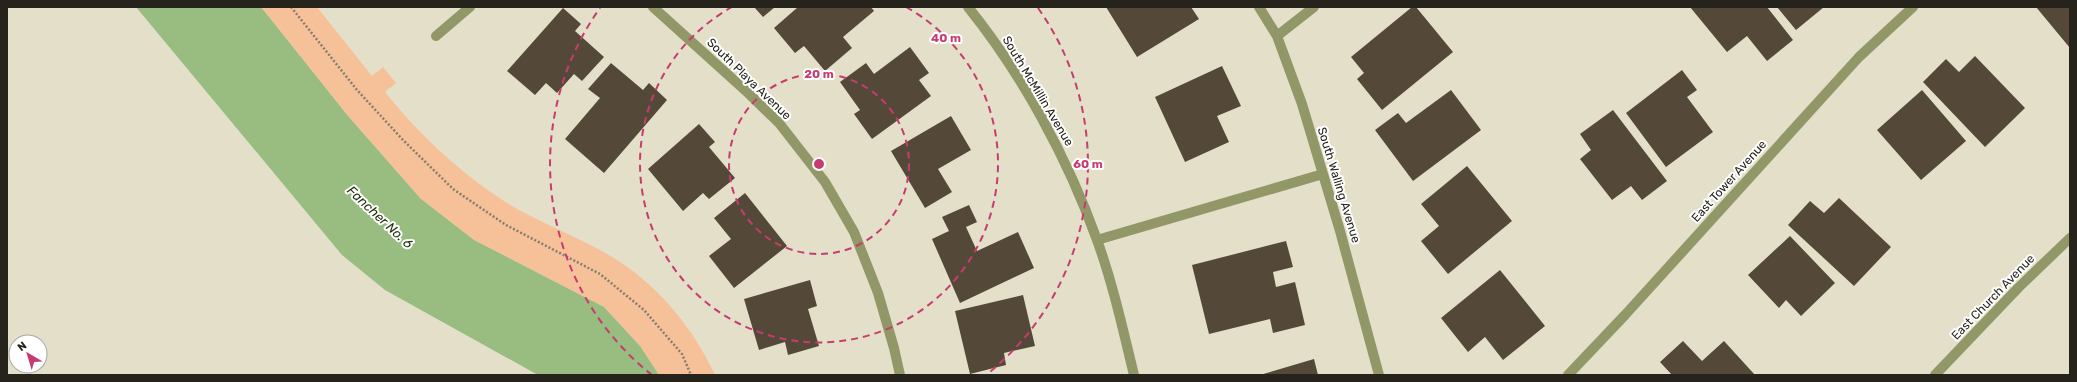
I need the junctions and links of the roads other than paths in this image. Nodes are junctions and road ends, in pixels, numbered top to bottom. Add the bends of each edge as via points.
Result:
1 (470, 7) edge
2 (653, 7) edge
3 (968, 7) edge
4 (1259, 7) edge
5 (1314, 7) edge
6 (1912, 7) edge
7 (436, 36) dead end
8 (1277, 36) junction
9 (1323, 174) junction
10 (2070, 238) edge
11 (1097, 240) junction
12 (900, 375) edge
13 (1134, 375) edge
14 (1379, 375) edge
15 (1568, 375) edge
16 (1935, 375) edge

1 - 7 street
2 - 12 street, South Playa Avenue via 779,124 825,182 854,232 875,286
3 - 11 street, South McMillin Avenue via 984,26 1023,87 1063,158
4 - 8 street, South Walling Avenue
5 - 8 street
6 - 15 street, East Tower Avenue via 1859,56
8 - 9 street, South Walling Avenue via 1302,104
9 - 11 street
9 - 14 street, South Walling Avenue
10 - 16 street, East Church Avenue
11 - 13 street, South McMillin Avenue via 1120,315

